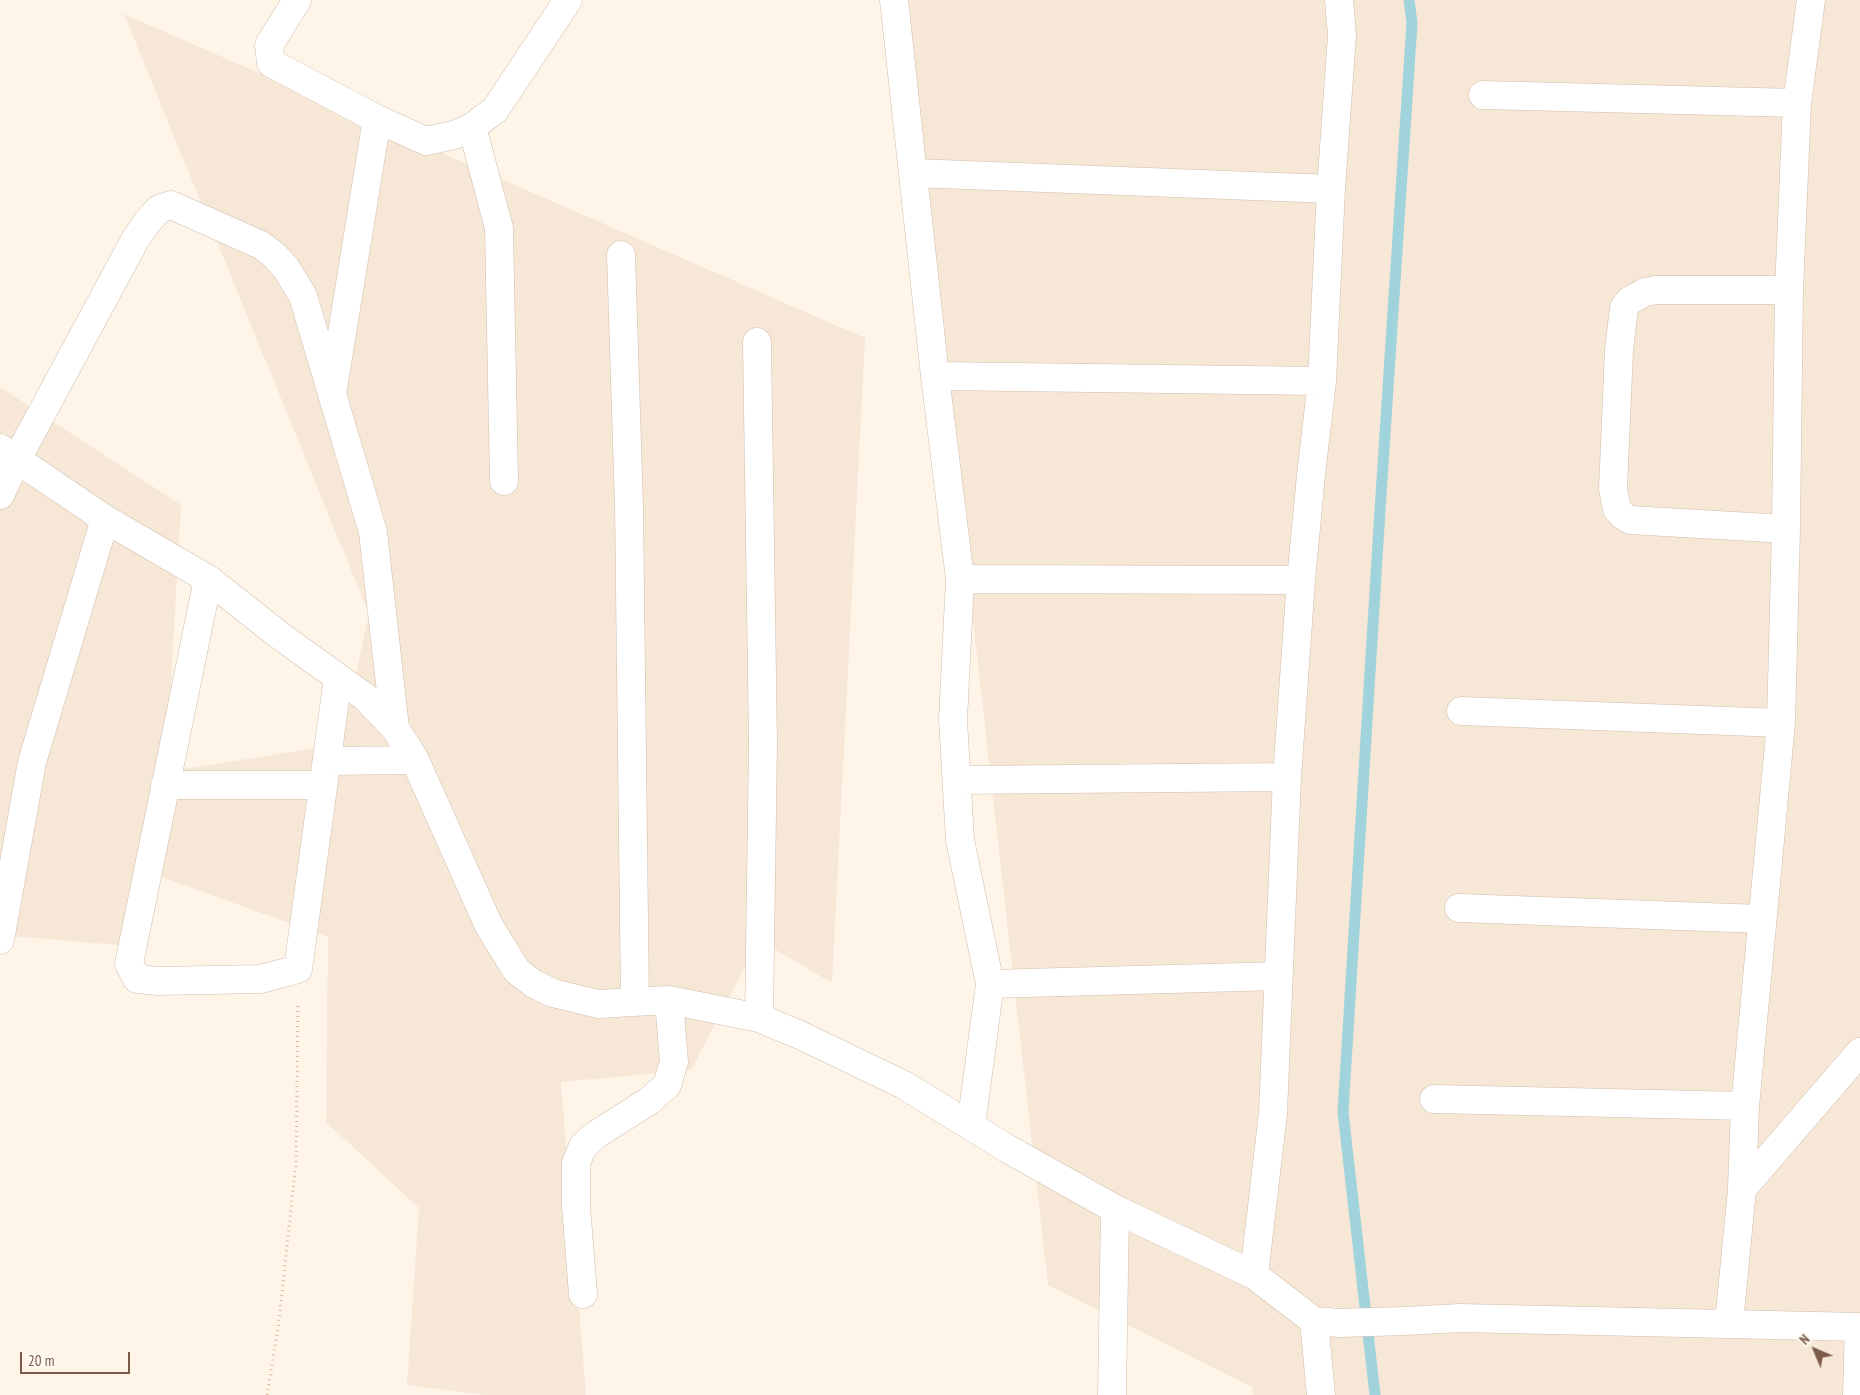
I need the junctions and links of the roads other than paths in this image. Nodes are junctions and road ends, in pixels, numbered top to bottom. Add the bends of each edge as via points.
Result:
1 (298, 0) edge
2 (568, 0) edge
3 (894, 0) edge
4 (1339, 0) edge
5 (1811, 0) edge
6 (1483, 95) dead end
7 (1797, 103) junction
8 (377, 119) junction
9 (472, 127) junction
10 (914, 172) junction
11 (1331, 189) junction
12 (621, 255) dead end
13 (1789, 290) junction
14 (757, 342) dead end
15 (935, 376) junction
16 (1322, 381) junction
17 (332, 394) junction
18 (8, 453) edge
19 (504, 481) dead end
20 (0, 495) edge
21 (105, 519) junction
22 (1786, 529) junction
23 (208, 579) junction
24 (960, 579) junction
25 (1302, 580) junction
26 (338, 678) junction
27 (1461, 711) dead end
28 (1781, 723) junction
29 (395, 728) junction
30 (415, 760) junction
31 (325, 773) junction
32 (1287, 777) junction
33 (957, 780) junction
34 (165, 785) junction
35 (1459, 908) dead end
36 (1762, 919) junction
37 (0, 940) edge
38 (1278, 976) junction
39 (990, 984) junction
40 (669, 1000) junction
41 (635, 1002) junction
42 (759, 1018) junction
43 (1860, 1052) edge
44 (1434, 1099) dead end
45 (1745, 1106) junction
46 (971, 1126) junction
47 (1742, 1189) junction
48 (1114, 1209) junction
49 (1254, 1275) junction
50 (584, 1294) dead end
51 (1327, 1322) junction
52 (1729, 1323) junction
53 (1859, 1327) edge
54 (1112, 1395) edge
55 (1321, 1395) edge
56 (1857, 1395) edge

1 - 8 street via 269,45 271,63
2 - 9 street via 495,110
3 - 10 street
4 - 11 street via 1342,35
5 - 7 street
6 - 7 street
7 - 13 street
8 - 9 street via 426,141
8 - 17 street
9 - 19 street via 499,228
10 - 11 street
10 - 15 street
11 - 16 street
12 - 41 street via 629,506
13 - 22 street
13 - 22 street via 1656,290 1629,301 1624,308 1619,350 1613,489 1617,508 1630,520
14 - 42 street via 763,743
15 - 16 street
15 - 24 street
16 - 25 street
17 - 18 street via 303,296 286,268 261,245 171,205 160,209 135,240
17 - 29 street via 373,532
18 - 20 street
18 - 21 street
21 - 23 street
21 - 37 street via 32,762
22 - 28 street
23 - 26 street
23 - 34 street
24 - 25 street
24 - 33 street via 953,720
25 - 32 street
26 - 29 street via 365,697
26 - 31 street
27 - 28 street
28 - 36 street
29 - 30 street
30 - 31 street
30 - 41 street via 489,926 517,970 534,984 553,993 598,1004
31 - 34 street
31 - 34 street via 298,969 261,978 158,981 137,979 133,973 129,964
32 - 33 street
32 - 38 street
33 - 39 street via 960,840
35 - 36 street
36 - 45 street
38 - 39 street
38 - 49 street via 1273,1113
39 - 46 street
40 - 41 street
40 - 42 street
40 - 50 street via 674,1062 667,1085 649,1101 597,1134 583,1146 576,1163 576,1206
42 - 46 street via 904,1085
43 - 47 street
44 - 45 street
45 - 47 street
46 - 48 street
47 - 52 street
48 - 49 street
48 - 54 street
49 - 51 street
51 - 52 street via 1460,1318
51 - 55 street
52 - 53 street
53 - 56 street

